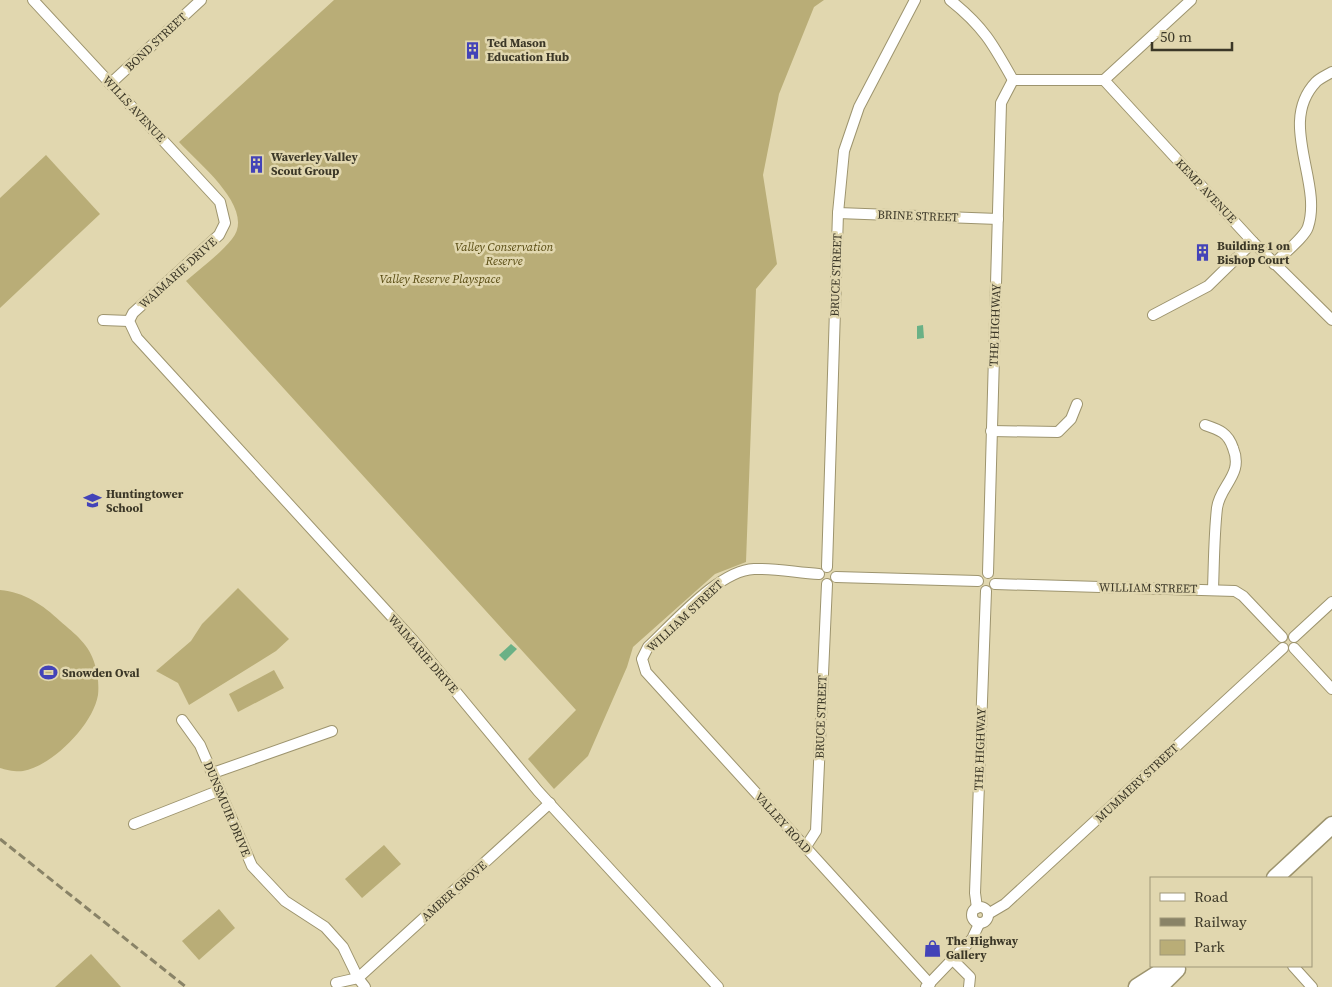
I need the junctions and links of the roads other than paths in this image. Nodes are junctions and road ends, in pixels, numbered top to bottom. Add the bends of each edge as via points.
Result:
1 (33, 0) edge
2 (201, 0) edge
3 (915, 0) edge
4 (950, 0) edge
5 (1191, 0) edge
6 (1332, 72) edge
7 (1013, 80) junction
8 (1104, 80) junction
9 (110, 84) junction
10 (838, 213) junction
11 (998, 219) junction
12 (225, 223) joint
13 (1254, 242) junction
14 (1274, 264) junction
15 (1153, 315) dead end
16 (103, 320) dead end
17 (1332, 320) edge
18 (129, 321) junction
19 (1077, 404) dead end
20 (1205, 425) dead end
21 (991, 431) junction
22 (827, 567) junction
23 (988, 573) junction
24 (819, 574) junction
25 (836, 577) junction
26 (978, 581) junction
27 (827, 584) junction
28 (991, 587) junction
29 (1213, 589) junction
30 (1332, 602) edge
31 (1282, 637) junction
32 (1294, 637) junction
33 (1283, 648) junction
34 (1294, 648) junction
35 (642, 659) joint
36 (1332, 689) edge
37 (182, 720) dead end
38 (332, 731) dead end
39 (213, 773) junction
40 (218, 791) junction
41 (550, 803) junction
42 (134, 824) dead end
43 (1332, 825) edge
44 (806, 848) junction
45 (1276, 877) edge
46 (977, 908) junction
47 (988, 914) junction
48 (979, 924) junction
49 (953, 960) junction
50 (1169, 967) edge
51 (1178, 967) edge
52 (1294, 967) edge
53 (358, 978) junction
54 (336, 983) dead end
55 (928, 985) edge
56 (1147, 986) edge
57 (365, 987) edge
58 (718, 987) edge
59 (969, 987) edge
60 (1312, 987) edge

1 - 9 street, WILLS AVENUE
2 - 9 street, BOND STREET
3 - 10 street, BRUCE STREET via 871,82 848,134
4 - 7 street via 988,36
5 - 8 street
6 - 14 street via 1316,81 1308,94 1300,123 1311,196 1308,230
7 - 8 street
7 - 11 street, THE HIGHWAY via 1001,103
8 - 13 street, KEMP AVENUE
9 - 12 street, WILLS AVENUE via 220,202
10 - 11 street, BRINE STREET
10 - 22 street, BRUCE STREET
11 - 21 street, THE HIGHWAY
12 - 18 street, WAIMARIE DRIVE via 219,235 133,313
13 - 14 street, KEMP AVENUE
13 - 15 street via 1208,286
14 - 17 street, KEMP AVENUE
16 - 18 street
18 - 41 street, WAIMARIE DRIVE via 137,338 413,640
19 - 21 street via 1071,419 1058,432
20 - 29 street via 1229,437 1237,468 1217,506
21 - 23 street, THE HIGHWAY
22 - 24 street
22 - 25 street via 833,569
23 - 26 street
23 - 28 street via 993,576
24 - 27 street via 821,581
24 - 35 street, WILLIAM STREET via 753,569 735,573 719,581 648,647
25 - 26 street
25 - 27 street
26 - 28 street via 981,588
27 - 44 street, BRUCE STREET via 816,831
28 - 29 street, WILLIAM STREET
28 - 46 street, THE HIGHWAY via 974,893
29 - 31 street, WILLIAM STREET via 1235,590
30 - 32 street
31 - 32 street via 1287,634
31 - 33 street via 1280,643
32 - 34 street
33 - 34 street
33 - 47 street, MUMMERY STREET via 1005,904
34 - 36 street
35 - 44 street, VALLEY ROAD via 646,672
37 - 39 street, DUNSMUIR DRIVE via 200,745
38 - 39 street
39 - 40 street, DUNSMUIR DRIVE
40 - 42 street
40 - 53 street, DUNSMUIR DRIVE via 252,866 285,901 325,927 344,947
41 - 53 street, AMBER GROVE
41 - 58 street, WAIMARIE DRIVE
43 - 45 main road
44 - 55 street, VALLEY ROAD
46 - 47 street via 983,908
46 - 48 street via 972,916
47 - 48 street via 986,921
48 - 49 street via 972,939
49 - 55 street
49 - 59 street via 970,977
50 - 56 main road
51 - 56 main road
52 - 60 street
53 - 54 street, AMBER GROVE
53 - 57 street

